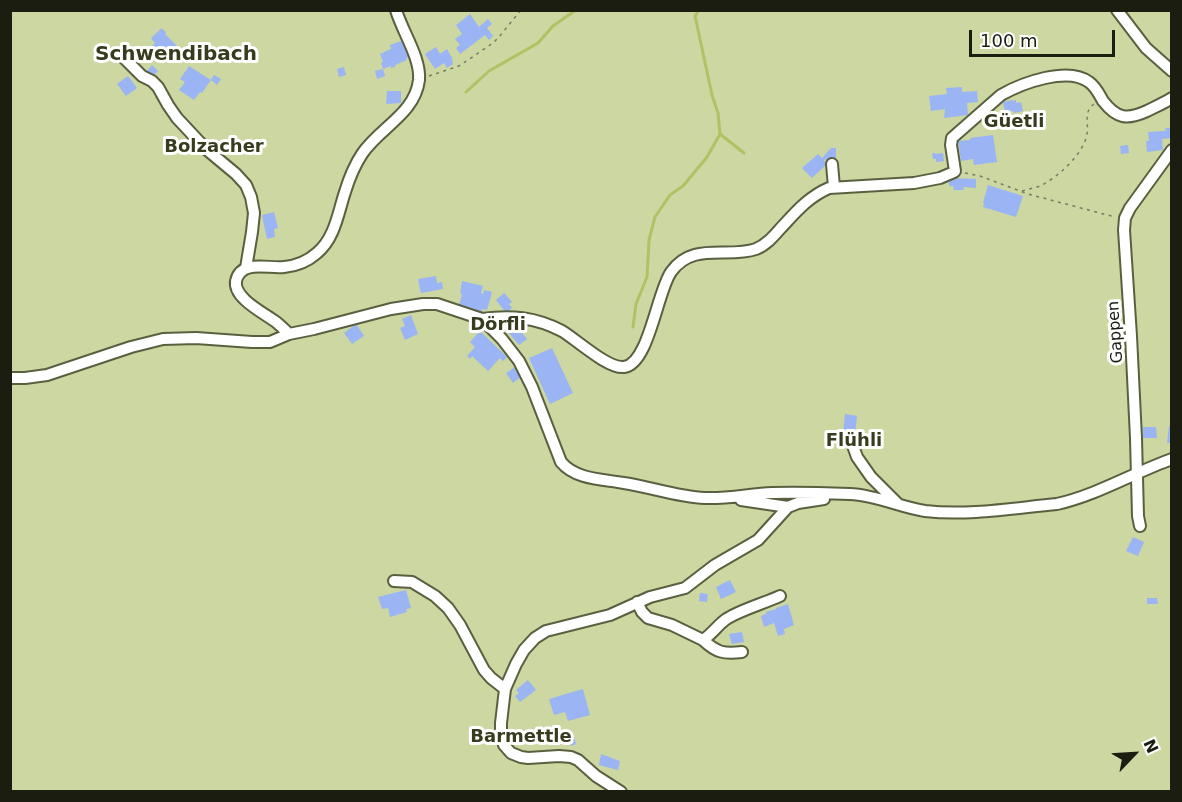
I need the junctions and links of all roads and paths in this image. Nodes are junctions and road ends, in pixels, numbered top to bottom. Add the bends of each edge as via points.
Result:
1 (396, 10) edge
2 (521, 10) edge
3 (1117, 10) edge
4 (122, 56) dead end
5 (1172, 71) edge
6 (419, 80) junction
7 (1172, 98) edge
8 (1103, 100) junction
9 (1172, 150) edge
10 (832, 164) dead end
11 (955, 171) junction
12 (834, 188) junction
13 (1020, 191) junction
14 (1125, 218) junction
15 (246, 268) junction
16 (482, 319) junction
17 (289, 334) junction
18 (10, 378) edge
19 (852, 443) dead end
20 (1172, 459) edge
21 (1136, 473) junction
22 (843, 494) junction
23 (727, 498) junction
24 (898, 504) junction
25 (788, 507) junction
26 (1140, 526) dead end
27 (394, 581) dead end
28 (780, 596) dead end
29 (637, 602) junction
30 (703, 640) junction
31 (742, 652) dead end
32 (505, 689) junction
33 (621, 792) edge

1 - 6 street via 417,62
2 - 6 path via 493,43 459,66
3 - 5 street via 1146,48
4 - 15 street via 158,87 177,118 246,185 254,213
6 - 15 street via 410,105 358,161 335,226 320,250 294,265
7 - 8 street via 1128,118
8 - 11 street via 1090,82 1065,75 1009,90 952,138
8 - 13 path via 1088,111 1086,140 1061,173 1048,182
9 - 14 street
10 - 12 street
11 - 12 street via 914,183
11 - 13 path
12 - 16 street via 812,197 762,246 702,253 682,261 662,291 641,353 626,367 610,364 553,327 519,317
13 - 14 path
14 - 21 street, Gappen
15 - 17 street via 237,279 240,295
16 - 17 street via 444,306 423,304
16 - 23 street via 519,361 561,462 569,471 674,494
17 - 18 street via 262,342 163,339 47,375
19 - 24 street via 871,477
20 - 21 street
21 - 24 street via 1057,504 975,512 923,511
21 - 26 street, Gappen
22 - 23 street via 775,493
22 - 24 street
22 - 25 street
23 - 25 street
25 - 29 street via 754,543 689,585
27 - 32 street via 407,580 422,586 448,608 484,670
28 - 30 street via 724,620
29 - 30 street via 648,618
29 - 32 street via 610,615 540,634 524,650
30 - 31 street via 717,651
32 - 33 street via 501,732 507,749 528,758 571,757

